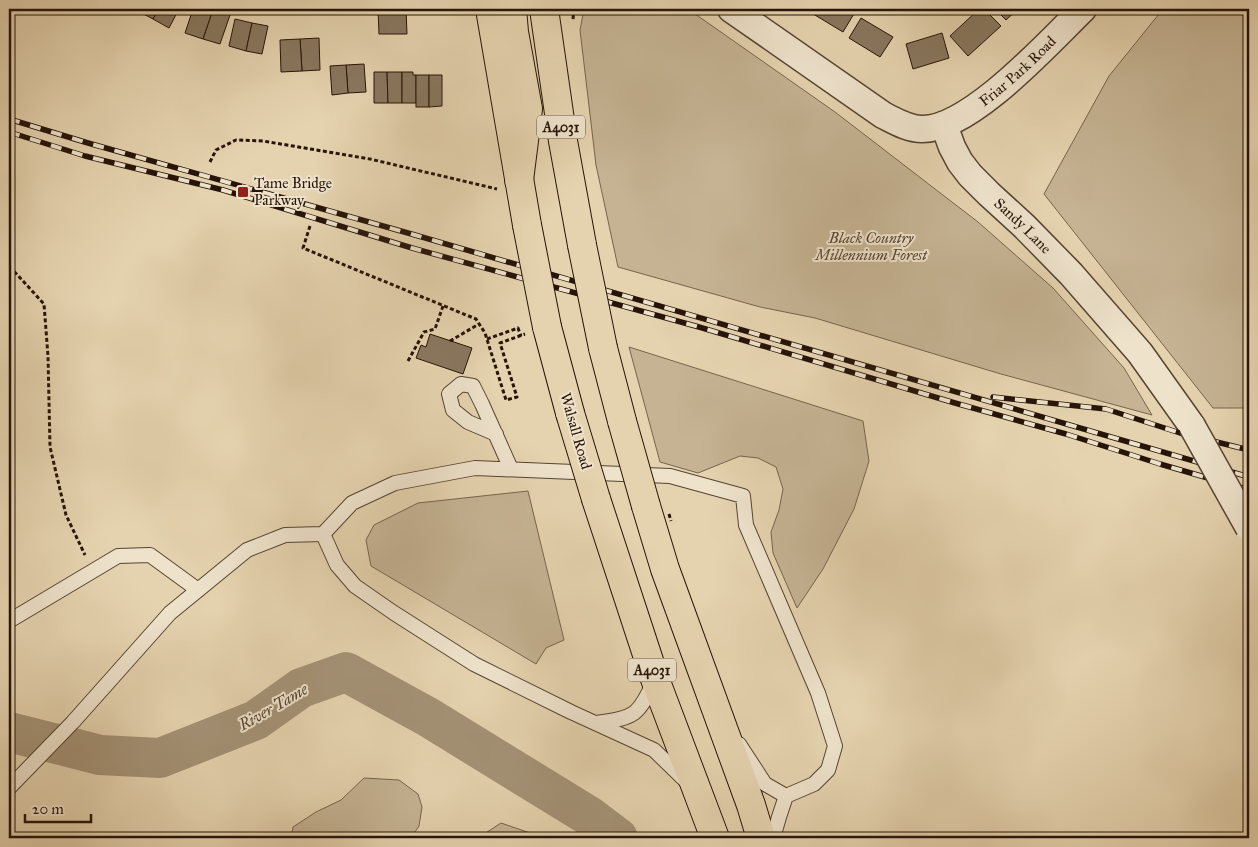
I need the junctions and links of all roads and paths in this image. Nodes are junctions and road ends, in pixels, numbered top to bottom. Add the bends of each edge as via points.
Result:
1 (490, 9) edge
2 (512, 9) edge
3 (544, 9) edge
4 (574, 9) edge
5 (731, 9) edge
6 (1083, 9) edge
7 (573, 21) dead end
8 (944, 125) junction
9 (210, 162) dead end
10 (520, 188) junction
11 (310, 226) dead end
12 (9, 268) edge
13 (443, 306) junction
14 (479, 324) junction
15 (547, 327) junction
16 (521, 336) junction
17 (487, 339) junction
18 (450, 341) dead end
19 (408, 361) dead end
20 (496, 434) dead end
21 (511, 469) junction
22 (1249, 528) edge
23 (323, 534) junction
24 (93, 571) junction
25 (198, 590) junction
26 (9, 621) edge
27 (655, 679) junction
28 (715, 707) junction
29 (596, 723) junction
30 (9, 788) edge
31 (698, 792) junction
32 (786, 796) junction
33 (715, 838) edge
34 (761, 838) edge
35 (774, 838) edge

1 - 10 main road, Walsall Road / A4031
2 - 10 main road via 528,109
3 - 28 main road, A4031, bridge via 563,141 603,348 665,569
4 - 7 path
5 - 8 street via 883,114 904,125 922,129
6 - 8 street, Friar Park Road via 1021,70 977,107
8 - 22 street, Sandy Lane, bridge via 952,147 970,175 1071,274 1140,353 1192,426
9 - 10 path via 216,150 236,140 263,140
10 - 15 main road, Walsall Road / A4031, bridge
11 - 13 path via 303,248
12 - 24 path via 44,304 50,447 66,515
13 - 14 path via 476,319
13 - 19 path via 435,329 424,332
14 - 17 path
14 - 18 path
15 - 16 path
15 - 27 main road, Walsall Road / A4031, bridge via 596,499
16 - 17 path via 518,328
16 - 17 path via 500,343 518,397 506,400
20 - 21 lane
21 - 23 lane via 475,468 395,483 352,503
21 - 32 lane via 670,476 743,496 746,525 818,693 836,746 828,770 814,784
23 - 25 lane via 284,536 247,550
23 - 29 lane via 338,565 355,586 394,613 474,664
24 - 25 lane via 118,556 150,554
24 - 26 lane
25 - 30 lane via 170,613
27 - 29 lane via 634,713 619,720
27 - 31 main road, Walsall Road / A4031
28 - 32 lane via 765,784
28 - 34 main road, A4031
29 - 31 lane via 654,750
31 - 33 main road, Walsall Road / A4031
32 - 35 lane

